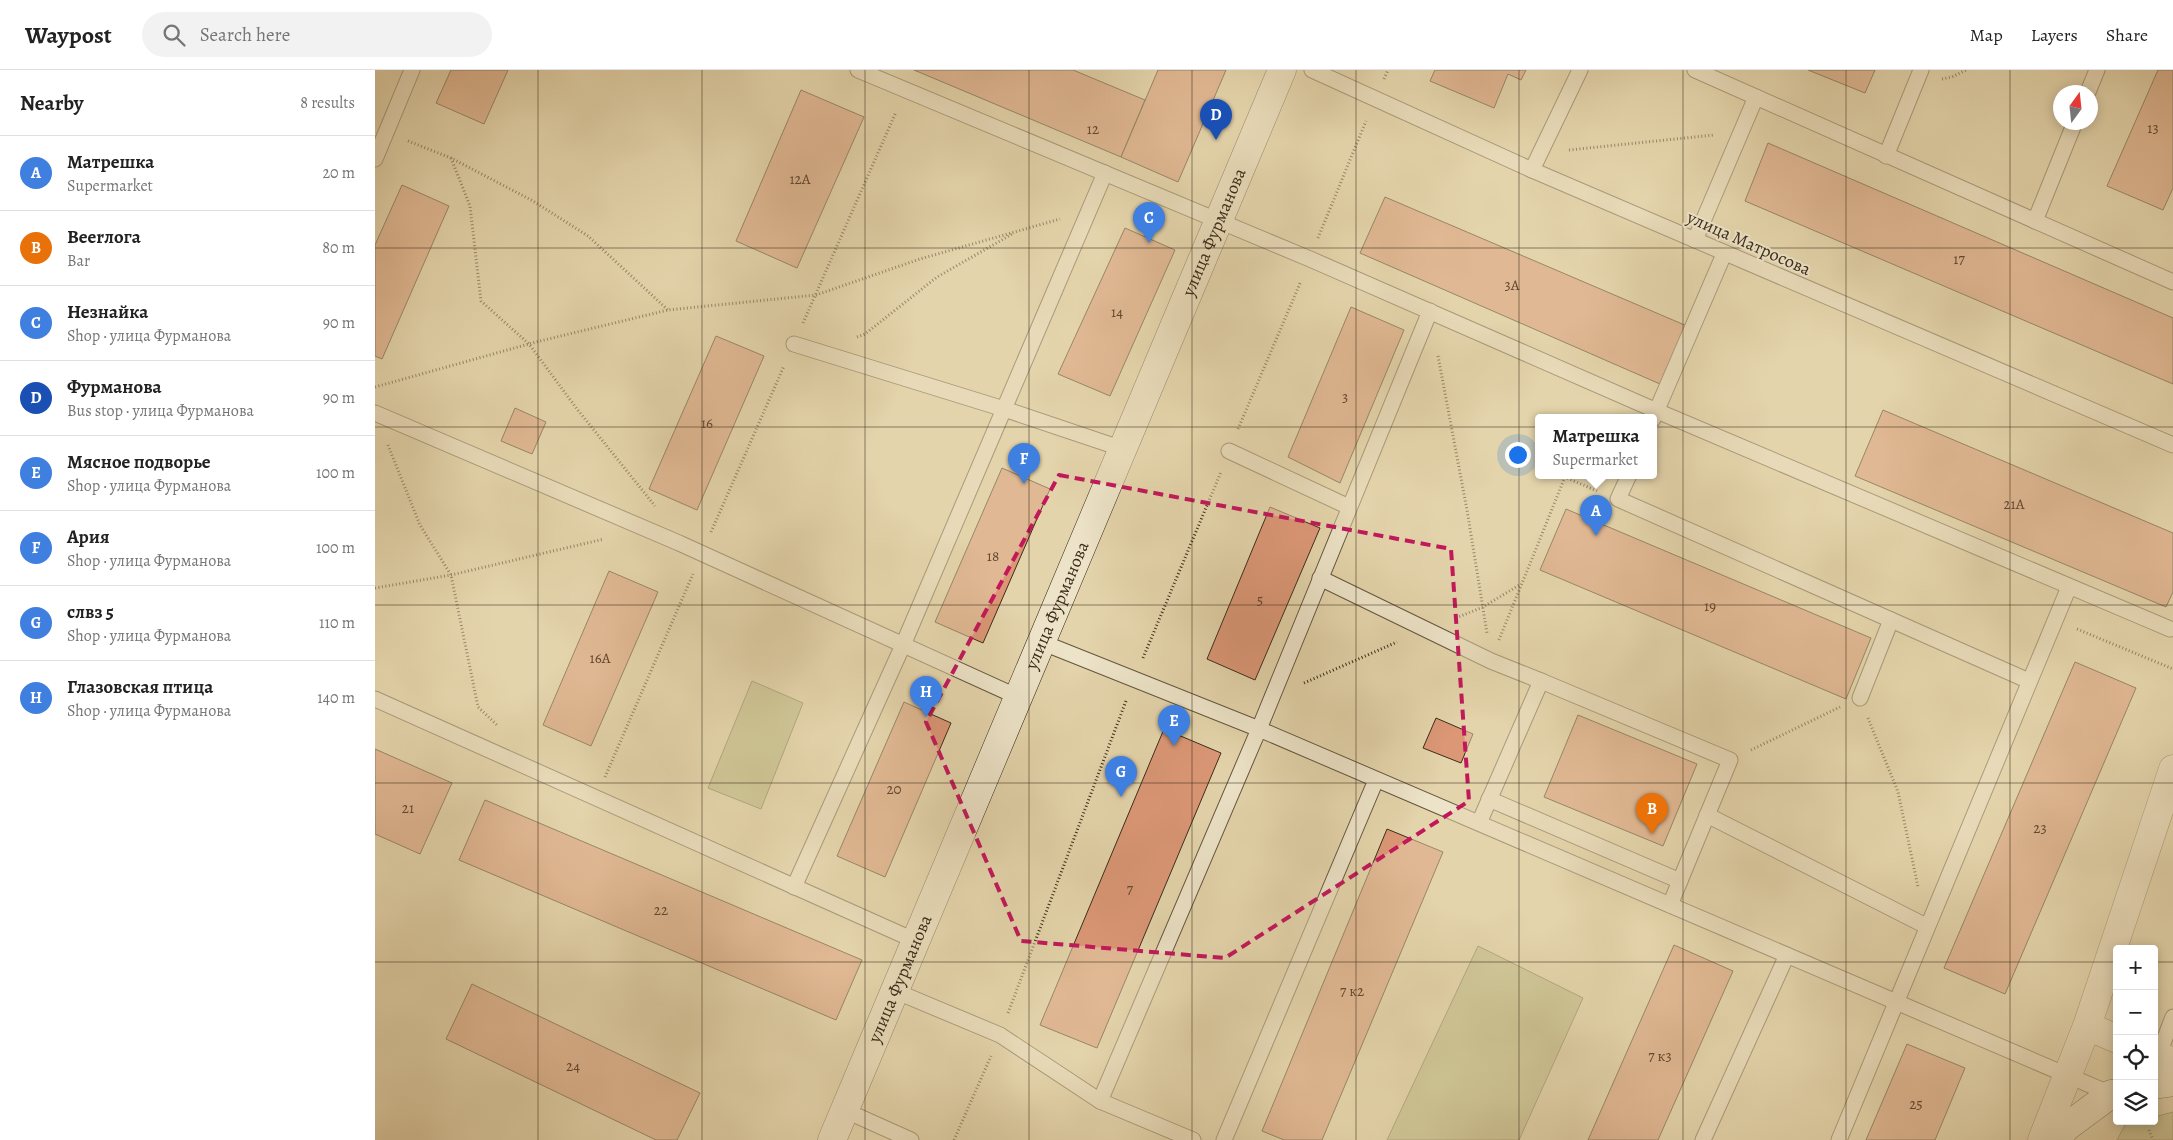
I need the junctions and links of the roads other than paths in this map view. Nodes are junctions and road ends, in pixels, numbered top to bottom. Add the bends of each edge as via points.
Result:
1 (412, 70) edge
2 (857, 70) edge
3 (1282, 70) edge
4 (1312, 70) edge
5 (1580, 70) edge
6 (1695, 70) edge
7 (1921, 70) edge
8 (2097, 70) edge
9 (2091, 85) edge
10 (1756, 97) junction
11 (381, 130) edge
12 (2072, 130) edge
13 (1886, 156) junction
14 (375, 159) edge
15 (1532, 170) junction
16 (1105, 173) junction
17 (1219, 220) junction
18 (2035, 221) junction
19 (1695, 240) junction
20 (1724, 254) junction
21 (2173, 282) edge
22 (1430, 311) junction
23 (794, 344) dead end
24 (1004, 409) junction
25 (375, 414) edge
26 (1653, 414) edge
27 (1655, 414) edge
28 (1657, 416) edge
29 (2173, 445) edge
30 (1123, 449) junction
31 (1229, 451) road end
32 (1627, 479) edge
33 (1349, 507) junction
34 (1320, 578) junction
35 (2069, 587) junction
36 (1891, 620) junction
37 (2170, 628) dead end
38 (1041, 642) junction
39 (903, 644) junction
40 (1541, 681) junction
41 (2029, 681) junction
42 (1018, 697) junction
43 (375, 698) edge
44 (1860, 698) road end
45 (1259, 729) junction
46 (2173, 769) edge
47 (1376, 780) junction
48 (1489, 800) junction
49 (1707, 815) junction
50 (1479, 823) junction
51 (1680, 881) junction
52 (794, 887) junction
53 (1670, 905) junction
54 (1926, 926) junction
55 (915, 941) junction
56 (1787, 955) junction
57 (895, 991) junction
58 (1896, 1003) junction
59 (2173, 1018) edge
60 (2087, 1026) junction
61 (2113, 1037) edge
62 (2162, 1057) edge
63 (2067, 1074) junction
64 (2173, 1082) edge
65 (2158, 1085) edge
66 (2113, 1093) edge
67 (2113, 1094) edge
68 (1100, 1101) junction
69 (844, 1110) junction
70 (832, 1140) edge
71 (911, 1140) edge
72 (1193, 1140) edge
73 (1224, 1140) edge
74 (1703, 1140) edge
75 (1839, 1140) edge
76 (2042, 1140) edge
77 (2057, 1140) edge

1 - 11 lane
2 - 16 lane
3 - 17 main road, улица Фурманова
4 - 15 lane, улица Матросова
5 - 15 lane
6 - 10 lane
7 - 13 lane
8 - 9 lane
10 - 13 lane
10 - 19 lane
11 - 14 lane
12 - 18 lane
13 - 18 lane
15 - 19 lane, улица Матросова
16 - 17 lane
16 - 24 lane
17 - 22 lane
17 - 30 main road, улица Фурманова
18 - 21 lane
19 - 20 lane, улица Матросова
20 - 27 lane
20 - 29 lane, улица Матросова
22 - 26 lane
22 - 33 lane
23 - 24 lane
24 - 30 lane
24 - 39 lane
25 - 39 lane via 679,543
28 - 35 lane
30 - 38 main road, улица Фурманова
31 - 33 lane
32 - 36 lane via 1618,499
33 - 34 lane
34 - 40 lane via 1491,661
34 - 45 lane
35 - 37 lane
35 - 41 lane
36 - 41 lane
36 - 44 lane
38 - 42 main road, улица Фурманова
38 - 45 lane
39 - 42 lane
39 - 52 lane
40 - 48 lane
40 - 49 lane via 1730,760
41 - 54 lane
42 - 55 main road, улица Фурманова
43 - 52 lane
45 - 47 lane
45 - 68 lane
46 - 60 main road
47 - 50 lane
47 - 73 lane
48 - 50 lane
48 - 51 lane
49 - 51 lane
49 - 54 lane
50 - 53 lane
51 - 53 lane
52 - 55 lane
53 - 56 lane
54 - 58 lane
55 - 57 main road, улица Фурманова
56 - 58 lane
56 - 74 lane
57 - 68 lane via 1000,1034
57 - 69 main road, улица Фурманова
58 - 63 lane
58 - 75 lane
59 - 62 lane
60 - 61 main road
60 - 63 main road
63 - 66 lane
63 - 76 main road
64 - 65 main road
67 - 77 main road via 2065,1128
68 - 72 lane
69 - 70 main road, улица Фурманова
69 - 71 lane

